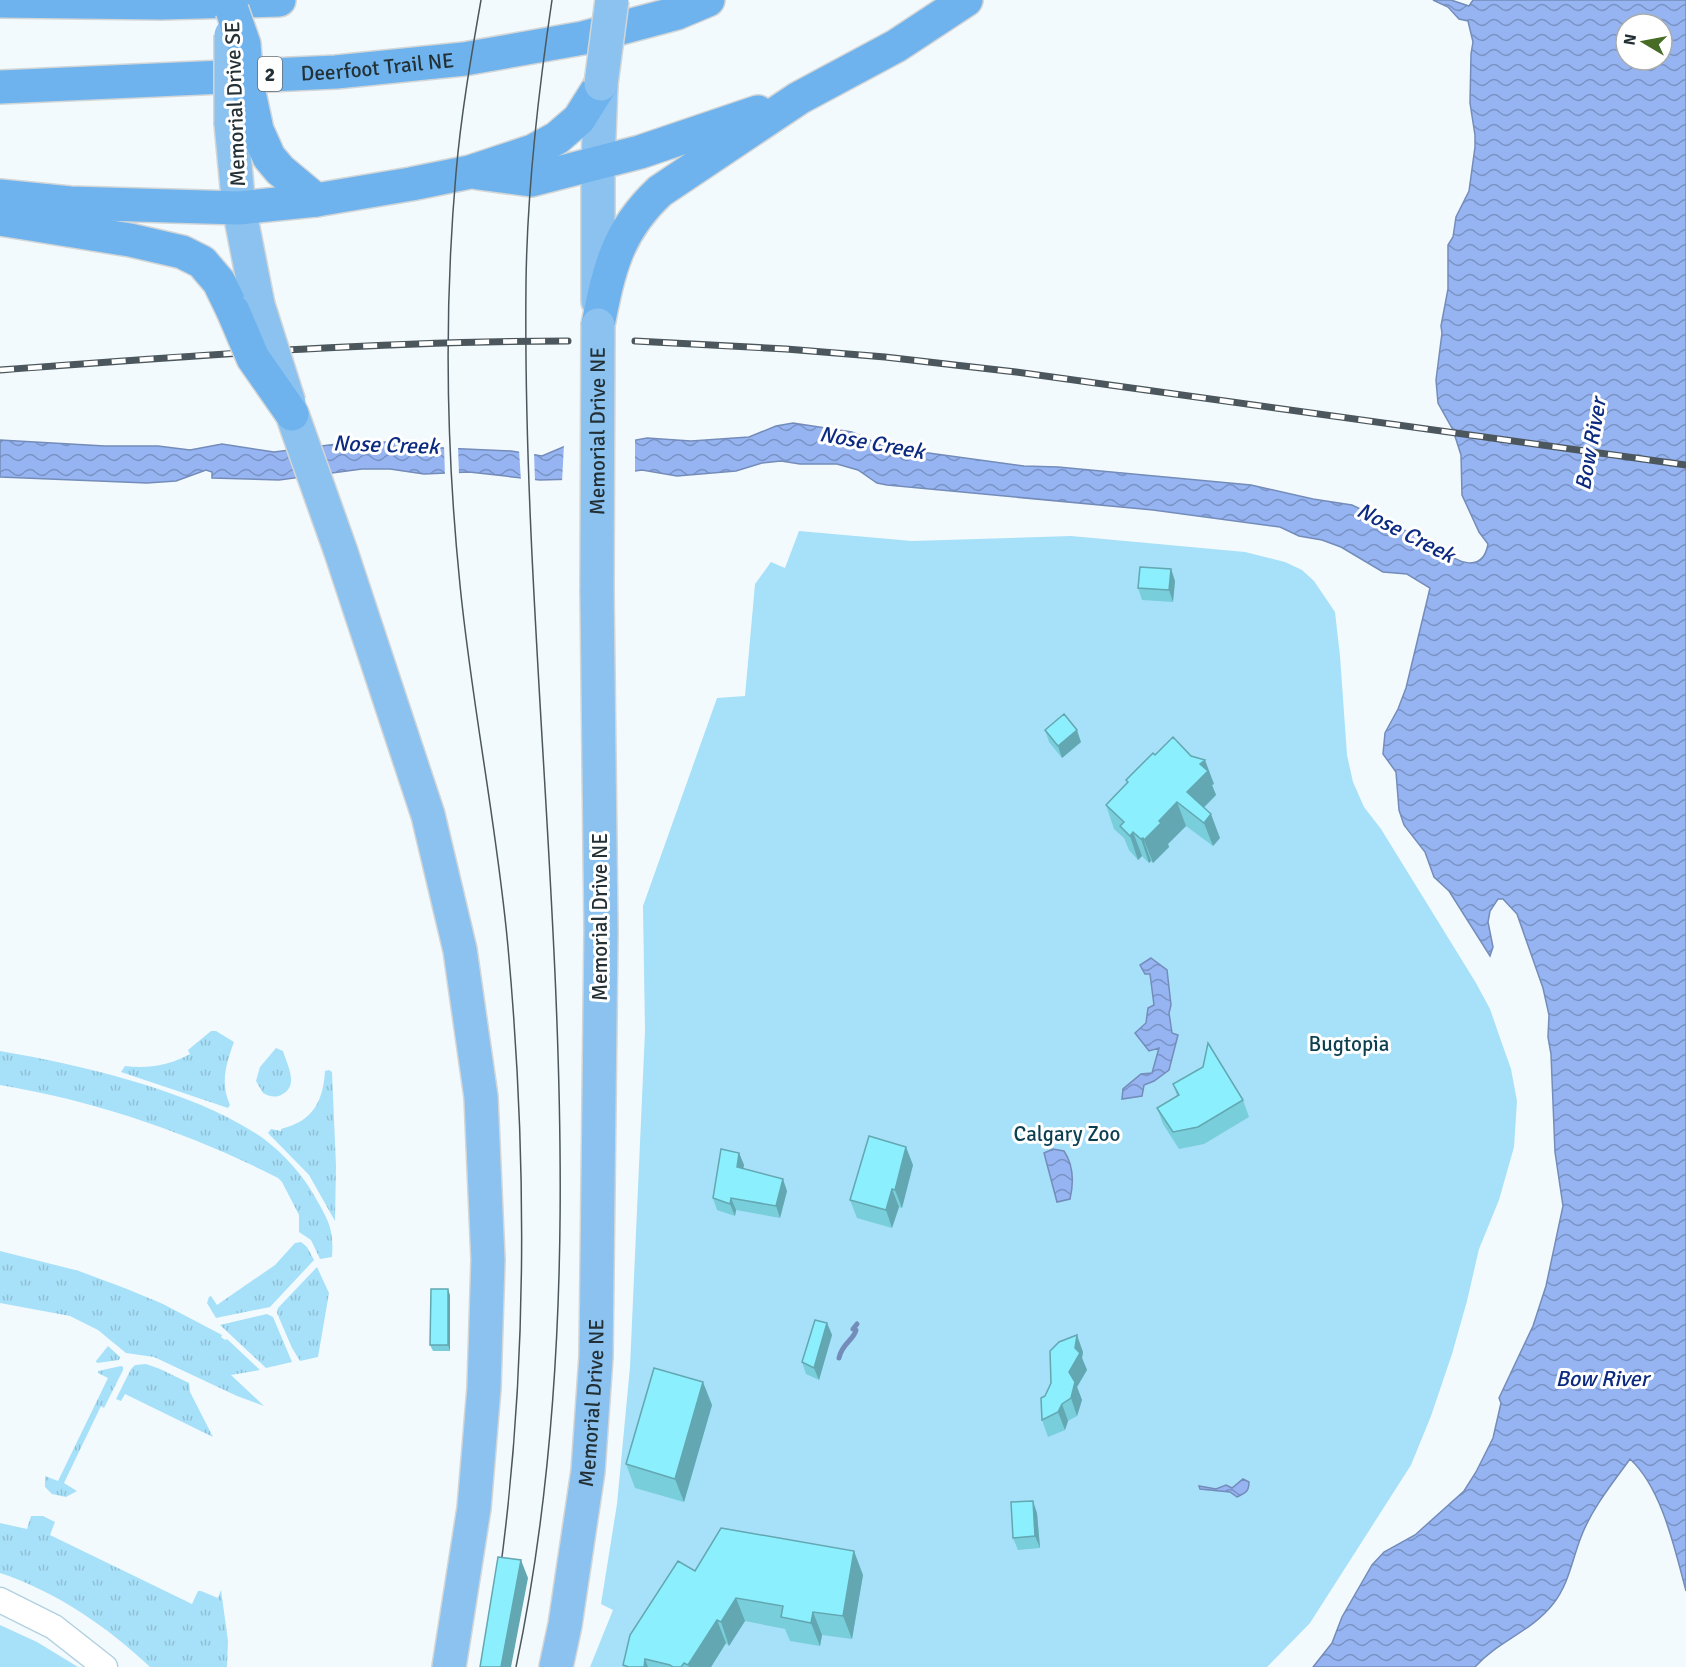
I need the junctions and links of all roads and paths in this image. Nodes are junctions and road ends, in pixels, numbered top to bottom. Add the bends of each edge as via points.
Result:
1 (61, 0) edge
2 (279, 0) edge
3 (612, 0) edge
4 (708, 0) edge
5 (966, 0) edge
6 (0, 2) edge
7 (233, 5) edge
8 (601, 84) junction
9 (0, 87) edge
10 (799, 98) junction
11 (244, 126) junction
12 (598, 163) junction
13 (470, 172) junction
14 (0, 196) edge
15 (316, 200) junction
16 (239, 208) junction
17 (0, 219) edge
18 (245, 308) junction
19 (598, 325) junction
20 (0, 1600) edge
21 (105, 1667) edge
22 (449, 1667) edge
23 (556, 1667) edge

1 - 2 highway
1 - 6 highway
3 - 8 highway, bridge
4 - 9 highway, Deerfoot Trail NE / 2 via 639,24 464,59 336,72
5 - 10 highway via 896,46
7 - 11 highway, bridge via 244,44
8 - 12 highway
8 - 13 highway via 579,119 557,138 533,151
10 - 12 highway
10 - 19 highway via 660,191 642,208 618,244
11 - 15 highway via 280,170
11 - 16 highway, Memorial Drive SE via 235,181
12 - 13 highway via 531,180
12 - 19 highway, Memorial Drive NE
13 - 15 highway
14 - 16 highway via 70,203
15 - 16 highway
16 - 18 highway
17 - 18 highway via 182,252 202,262
18 - 22 highway, bridge via 254,358 292,414 341,552 428,815 460,950 481,1097 488,1260 484,1388 474,1508
19 - 23 highway, Memorial Drive NE, bridge via 602,931 596,1357 588,1471
20 - 21 street via 54,1627

